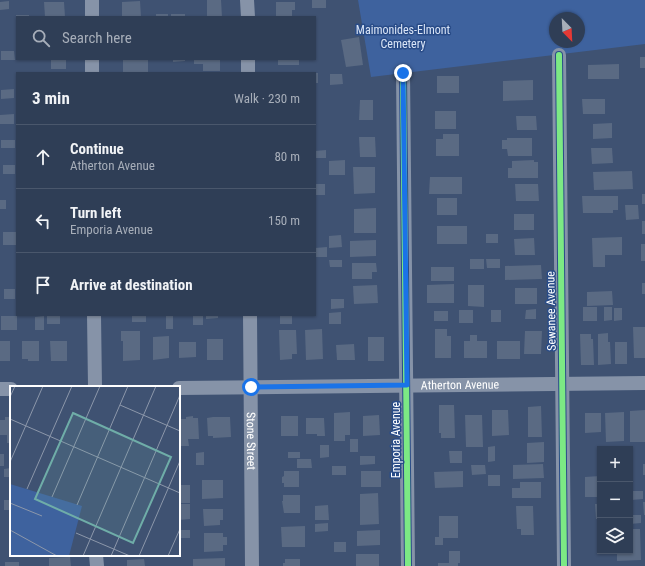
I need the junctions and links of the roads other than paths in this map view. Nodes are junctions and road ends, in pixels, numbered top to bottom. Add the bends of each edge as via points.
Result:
1 (92, 0) edge
2 (248, 0) edge
3 (92, 16) edge
4 (248, 16) edge
5 (559, 55) dead end
6 (92, 60) edge
7 (248, 60) edge
8 (92, 72) edge
9 (248, 72) edge
10 (403, 73) dead end
11 (94, 316) edge
12 (250, 316) edge
13 (645, 383) edge
14 (563, 384) junction
15 (407, 385) junction
16 (95, 386) edge
17 (251, 387) junction
18 (180, 388) edge
19 (252, 566) edge
20 (408, 566) edge
21 (564, 566) edge

1 - 3 street
2 - 4 street
5 - 14 street, Sewanee Avenue
6 - 8 street
7 - 9 street
10 - 15 street, Emporia Avenue
11 - 16 street
12 - 17 street, Stone Street
13 - 14 street, Atherton Avenue
14 - 15 street, Atherton Avenue
14 - 21 street, Sewanee Avenue
15 - 17 street, Atherton Avenue
15 - 20 street, Emporia Avenue
17 - 18 street, Atherton Avenue
17 - 19 street, Stone Street

